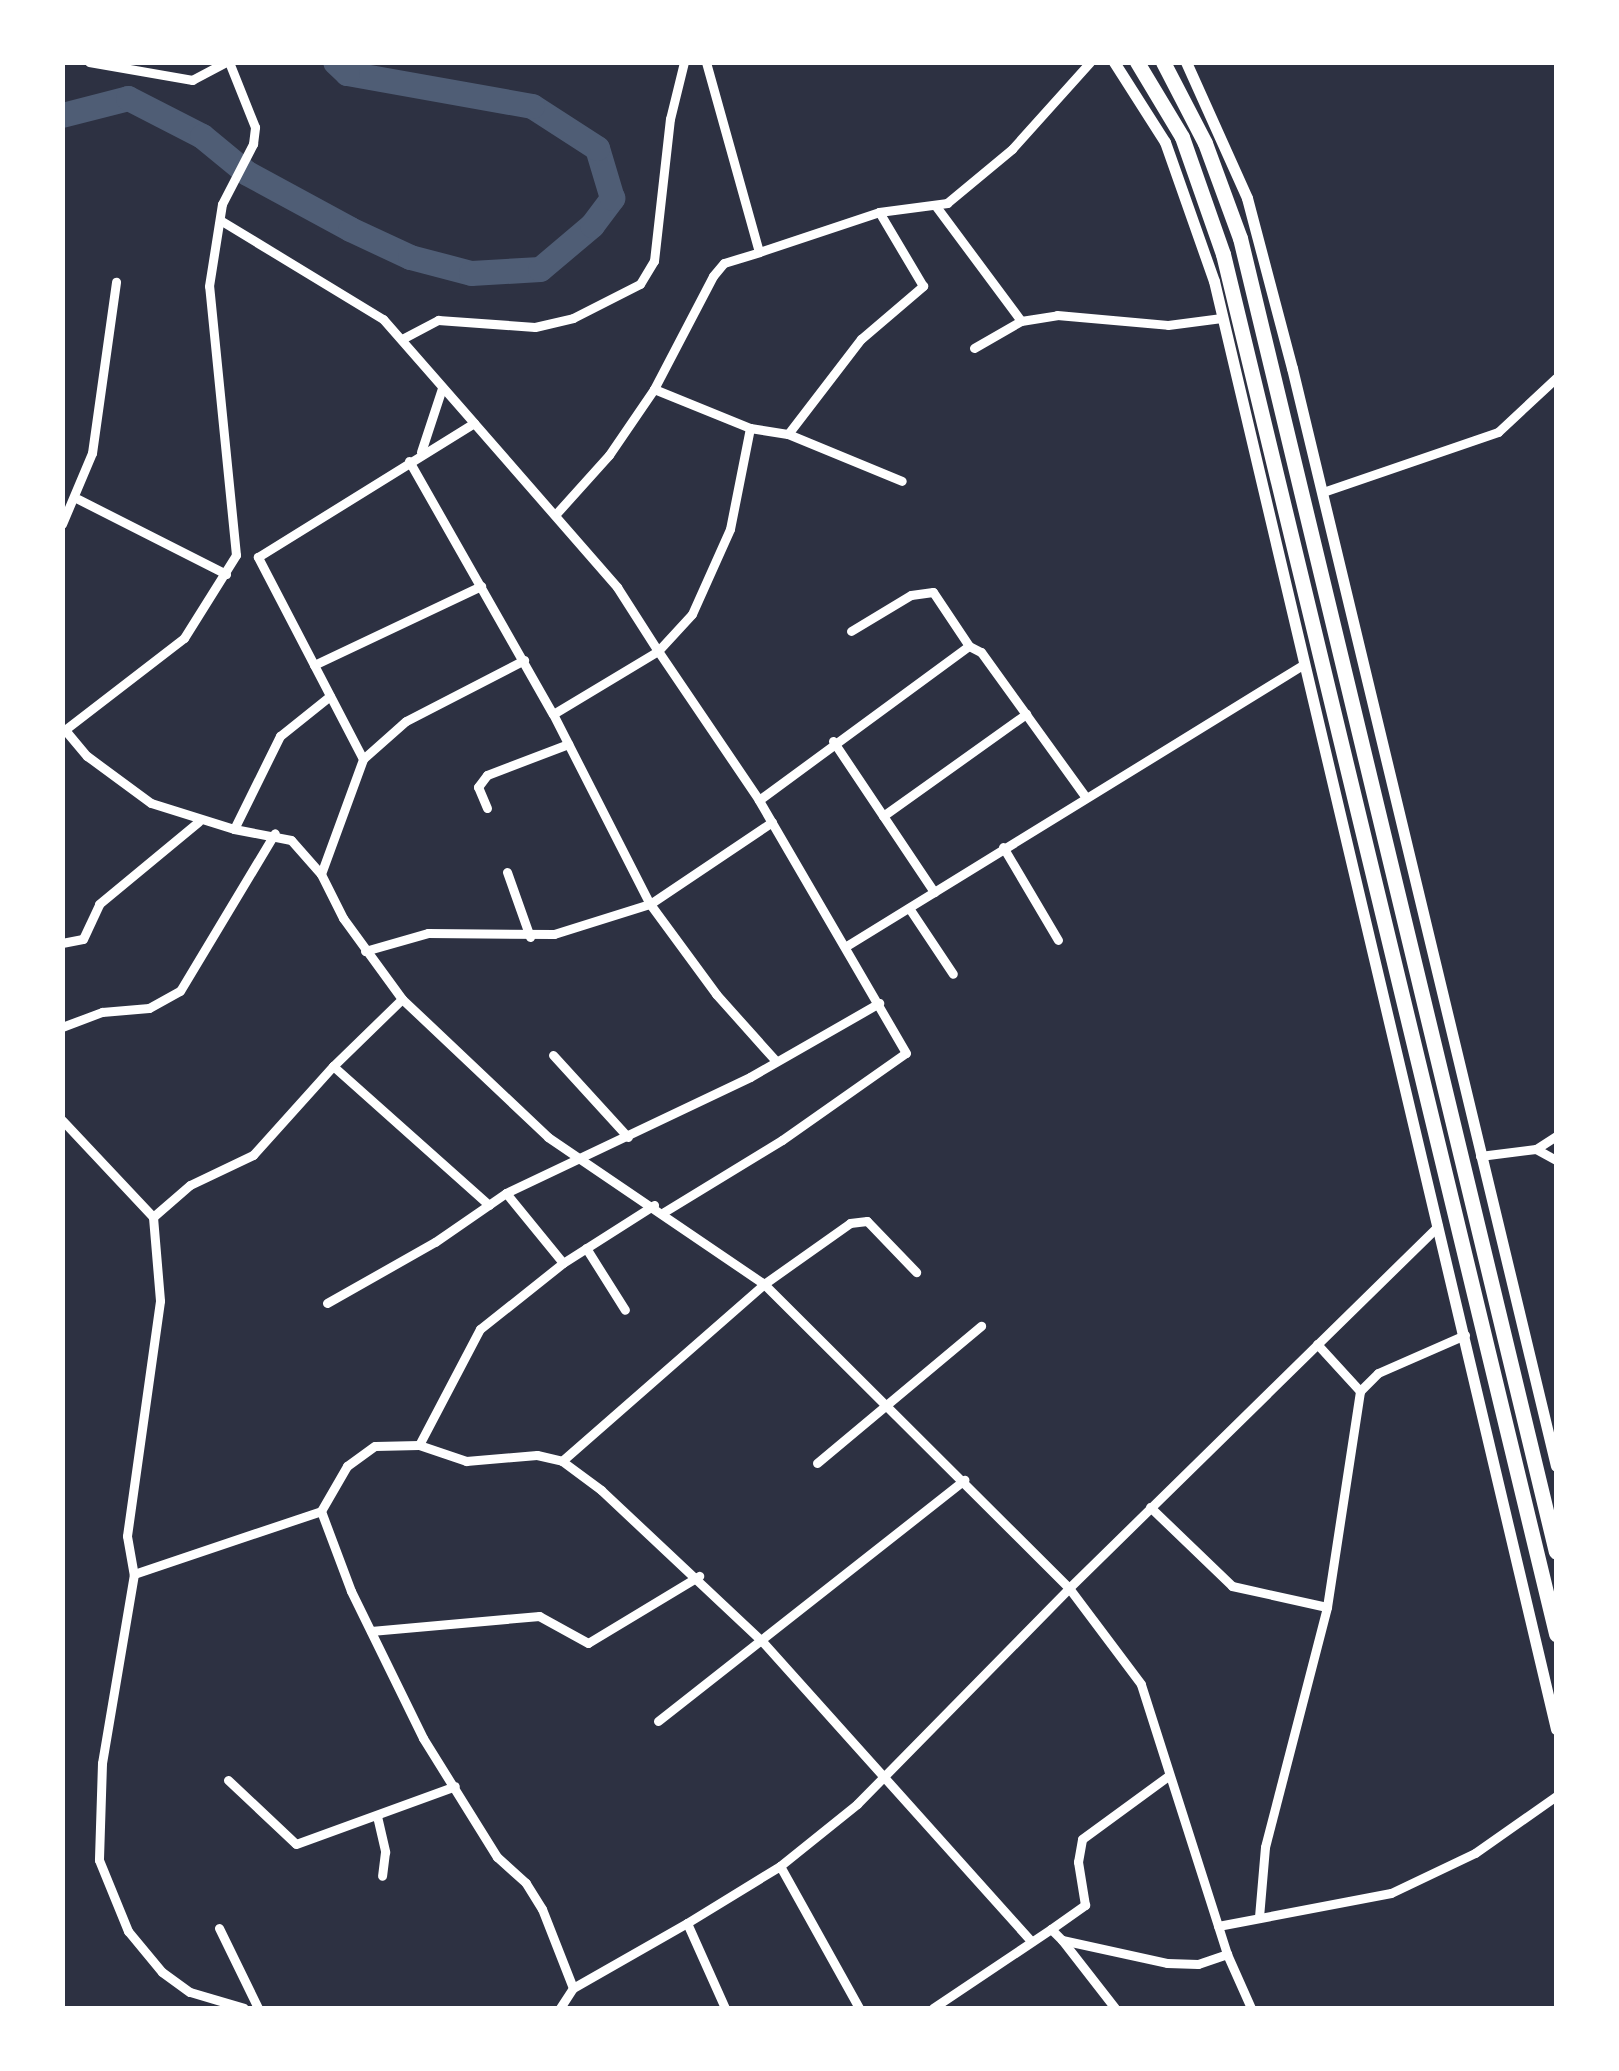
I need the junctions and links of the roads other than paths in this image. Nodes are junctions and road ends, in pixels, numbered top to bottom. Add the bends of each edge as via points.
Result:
1 (89, 62) edge
2 (228, 62) edge
3 (684, 62) edge
4 (706, 62) edge
5 (1090, 62) edge
6 (1114, 62) edge
7 (1137, 62) edge
8 (1163, 62) edge
9 (1186, 62) edge
10 (115, 65) edge
11 (935, 205) junction
12 (879, 212) junction
13 (220, 220) junction
14 (758, 252) junction
15 (116, 282) dead end
16 (1222, 318) junction
17 (1021, 321) junction
18 (402, 339) junction
19 (974, 348) dead end
20 (1556, 378) edge
21 (442, 388) junction
22 (654, 389) junction
23 (474, 422) junction
24 (750, 428) junction
25 (788, 434) junction
26 (420, 454) junction
27 (409, 461) junction
28 (902, 481) dead end
29 (1323, 492) junction
30 (78, 499) junction
31 (555, 515) junction
32 (62, 524) edge
33 (236, 555) junction
34 (258, 558) junction
35 (226, 574) junction
36 (481, 586) junction
37 (851, 632) dead end
38 (969, 646) junction
39 (658, 651) junction
40 (524, 660) junction
41 (314, 665) junction
42 (1301, 666) junction
43 (330, 696) junction
44 (554, 714) junction
45 (1026, 714) junction
46 (64, 731) edge
47 (834, 741) junction
48 (568, 744) junction
49 (363, 759) junction
50 (1084, 795) junction
51 (759, 800) junction
52 (487, 808) dead end
53 (883, 816) junction
54 (198, 822) junction
55 (772, 822) junction
56 (234, 830) junction
57 (275, 833) junction
58 (1004, 847) junction
59 (508, 872) dead end
60 (321, 874) junction
61 (934, 892) junction
62 (650, 904) junction
63 (909, 908) junction
64 (530, 937) junction
65 (1058, 940) dead end
66 (62, 943) edge
67 (848, 946) junction
68 (365, 950) junction
69 (954, 974) dead end
70 (402, 998) junction
71 (879, 1003) junction
72 (62, 1028) edge
73 (553, 1055) dead end
74 (776, 1061) junction
75 (333, 1066) junction
76 (62, 1120) edge
77 (1556, 1136) edge
78 (628, 1138) junction
79 (1536, 1150) junction
80 (1480, 1156) junction
81 (580, 1157) junction
82 (1556, 1160) edge
83 (506, 1193) junction
84 (489, 1204) junction
85 (654, 1206) junction
86 (664, 1212) junction
87 (152, 1217) junction
88 (1438, 1226) junction
89 (586, 1248) junction
90 (563, 1262) junction
91 (916, 1272) dead end
92 (764, 1284) junction
93 (326, 1303) dead end
94 (625, 1310) dead end
95 (981, 1326) dead end
96 (1465, 1335) junction
97 (1316, 1344) junction
98 (1360, 1391) junction
99 (888, 1404) junction
100 (419, 1446) junction
101 (562, 1461) junction
102 (817, 1463) dead end
103 (1556, 1466) edge
104 (964, 1480) junction
105 (1150, 1506) junction
106 (321, 1511) junction
107 (1556, 1552) edge
108 (134, 1574) junction
109 (699, 1576) junction
110 (1068, 1588) junction
111 (1327, 1606) junction
112 (371, 1632) junction
113 (1556, 1634) edge
114 (762, 1640) junction
115 (658, 1721) dead end
116 (1556, 1729) edge
117 (882, 1776) junction
118 (1168, 1776) junction
119 (228, 1780) dead end
120 (455, 1786) junction
121 (1556, 1796) edge
122 (377, 1816) junction
123 (780, 1866) junction
124 (382, 1876) dead end
125 (1258, 1917) junction
126 (687, 1922) junction
127 (1218, 1926) junction
128 (219, 1928) dead end
129 (1051, 1929) junction
130 (1062, 1940) junction
131 (1031, 1942) junction
132 (1227, 1954) junction
133 (573, 1988) junction
134 (244, 2008) edge
135 (258, 2008) edge
136 (560, 2008) edge
137 (725, 2008) edge
138 (860, 2008) edge
139 (933, 2008) edge
140 (1115, 2008) edge
141 (1252, 2008) edge

1 - 10 street
2 - 10 street via 192,80
2 - 13 street via 255,127
3 - 18 street via 670,119 654,261 640,284 554,323 499,327 438,320
4 - 14 street
5 - 11 street via 1012,149 960,195
6 - 16 street via 1165,142
7 - 113 highway via 1182,137 1224,254
8 - 107 highway via 1205,143 1240,238
9 - 29 street via 1246,198
11 - 12 street
11 - 17 street
12 - 14 street
12 - 25 street via 922,286 861,340
13 - 18 street via 359,301
13 - 33 street via 209,286
14 - 22 street via 724,263 713,276
15 - 30 street via 92,453
16 - 17 street via 1198,325 1057,315
16 - 42 street
17 - 19 street
18 - 21 street
20 - 29 street via 1498,432
21 - 23 street
21 - 26 street
22 - 24 street
22 - 31 street via 610,455
23 - 26 street
23 - 31 street
24 - 25 street
24 - 39 street via 730,529 692,614
25 - 28 street
26 - 27 street
27 - 34 street
27 - 36 street
29 - 80 street
30 - 32 street
30 - 35 street
31 - 39 street via 617,587
33 - 34 street
33 - 35 street
34 - 41 street
35 - 46 street via 184,638
36 - 40 street
36 - 41 street
37 - 38 street via 910,595 933,592
38 - 45 street via 981,652
38 - 47 street
39 - 44 street
39 - 51 street
40 - 44 street
40 - 49 street via 406,721
41 - 43 street
42 - 50 street
42 - 88 street
43 - 49 street
43 - 56 street via 280,736
44 - 48 street
45 - 50 street
45 - 53 street
46 - 54 street via 119,782
47 - 51 street
47 - 53 street
48 - 52 street via 480,780
48 - 62 street
49 - 60 street
50 - 58 street
51 - 55 street
53 - 61 street
54 - 56 street
54 - 66 street via 99,904 82,938
55 - 62 street
55 - 67 street
56 - 57 street
57 - 60 street via 302,848
57 - 72 street via 180,991 150,1008 102,1012
58 - 61 street
58 - 65 street
59 - 64 street
60 - 68 street
61 - 63 street
62 - 64 street
62 - 74 street
63 - 67 street
63 - 69 street
64 - 68 street via 428,933
67 - 71 street
68 - 70 street
70 - 75 street
70 - 81 street via 548,1137
71 - 74 street
71 - 86 street via 905,1055
73 - 78 street
74 - 78 street
75 - 84 street
75 - 87 street via 254,1156 190,1185
76 - 87 street
77 - 79 street
78 - 81 street
79 - 80 street
79 - 82 street
80 - 103 street
81 - 83 street
81 - 85 street
83 - 84 street
83 - 90 street
84 - 93 street
85 - 86 street
85 - 89 street
86 - 92 street
87 - 108 street via 160,1301 127,1536
88 - 96 street
88 - 97 street
89 - 90 street
89 - 94 street
90 - 100 street via 480,1329
91 - 92 street via 862,1219
92 - 99 street
92 - 101 street
95 - 99 street
96 - 98 street via 1378,1373
96 - 116 street
97 - 98 street
97 - 105 street
98 - 111 street
99 - 102 street
99 - 104 street
100 - 101 street via 466,1461 523,1454
100 - 106 street via 391,1442 361,1455 332,1484
101 - 109 street
104 - 110 street
104 - 114 street
105 - 110 street
105 - 111 street via 1232,1586
106 - 108 street
106 - 112 street
108 - 134 street via 102,1763 99,1860 128,1931 162,1972 190,1992
109 - 112 street via 588,1643 539,1616
109 - 114 street
110 - 117 street
110 - 118 street via 1140,1684
111 - 125 street via 1269,1829
112 - 120 street via 423,1738
114 - 115 street
114 - 117 street
117 - 123 street
117 - 131 street
118 - 127 street
118 - 129 street via 1082,1839 1078,1862 1085,1905
119 - 122 street via 296,1844
120 - 122 street
120 - 133 street via 497,1857 534,1893
121 - 125 street via 1475,1853 1391,1893
122 - 124 street
123 - 126 street
123 - 138 street
125 - 127 street
126 - 133 street
126 - 137 street
127 - 132 street
128 - 135 street
129 - 130 street
129 - 131 street
130 - 132 street via 1187,1965
130 - 140 street
131 - 139 street
132 - 141 street
133 - 136 street

